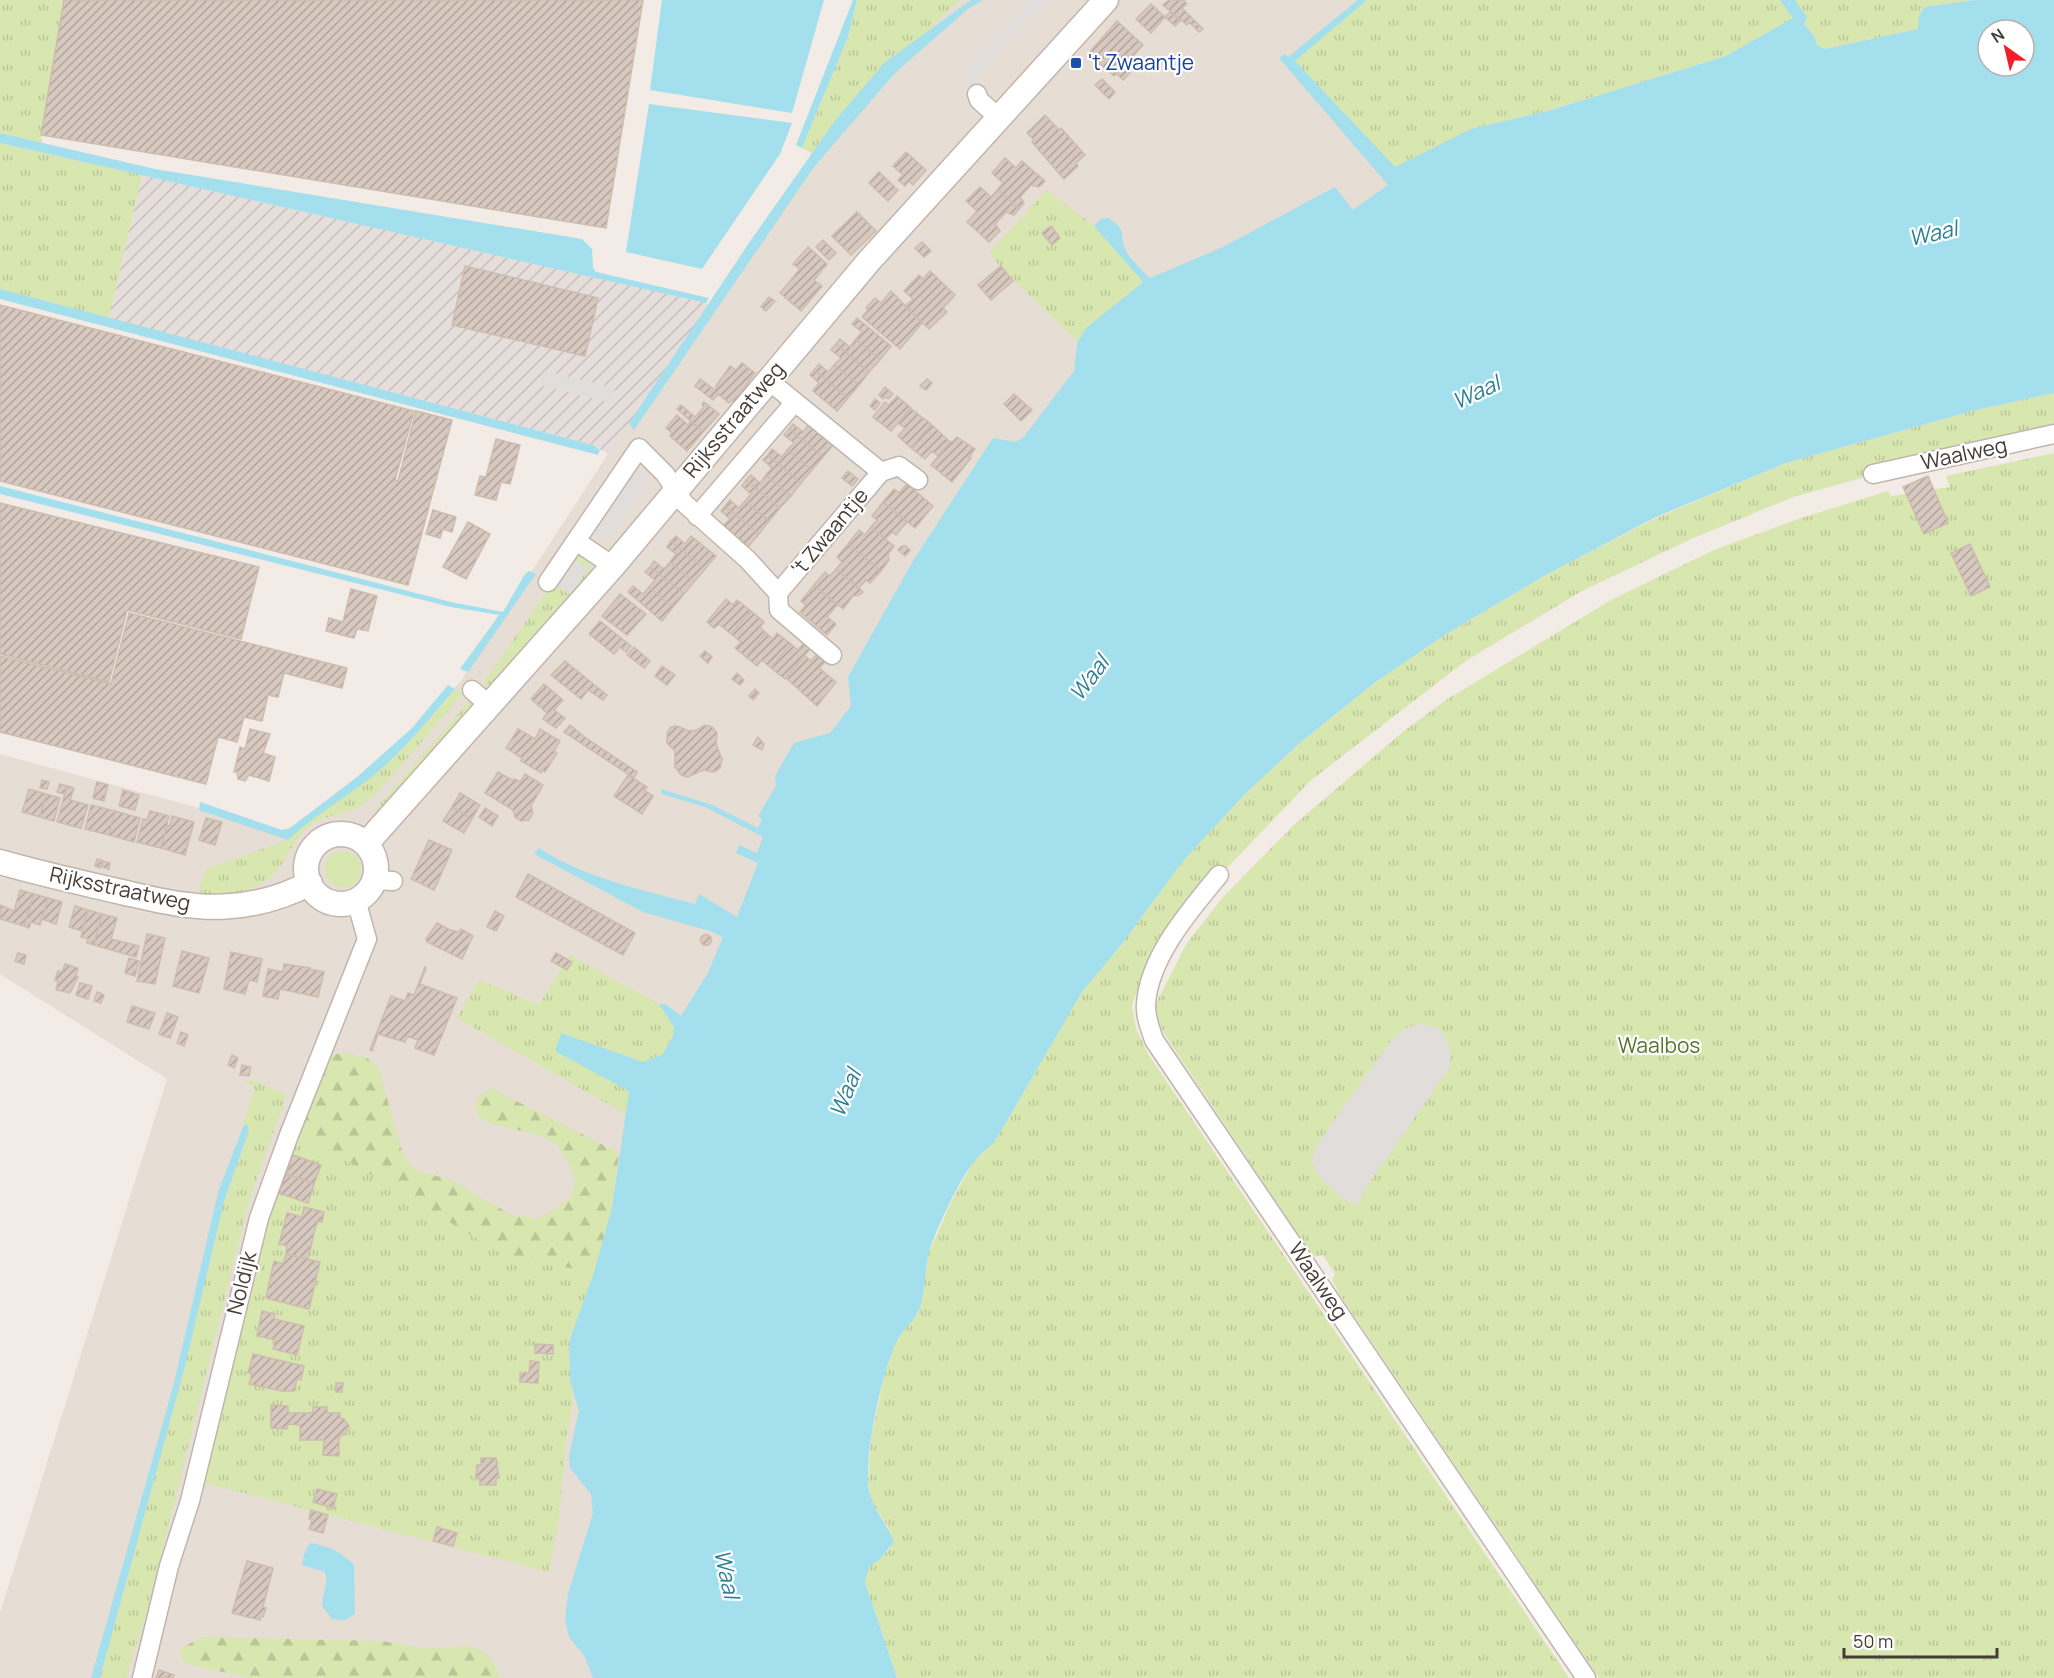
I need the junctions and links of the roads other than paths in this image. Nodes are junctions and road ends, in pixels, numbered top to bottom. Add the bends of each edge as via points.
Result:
1 (1106, 0) edge
2 (977, 94) dead end
3 (999, 118) junction
4 (768, 380) junction
5 (795, 402) junction
6 (2054, 435) edge
7 (881, 472) junction
8 (1874, 474) dead end
9 (918, 480) dead end
10 (676, 490) junction
11 (697, 516) junction
12 (576, 541) junction
13 (613, 566) junction
14 (548, 582) dead end
15 (778, 593) junction
16 (832, 655) dead end
17 (472, 690) dead end
18 (490, 706) junction
19 (366, 844) junction
20 (0, 862) edge
21 (1219, 875) dead end
22 (310, 883) junction
23 (356, 900) junction
24 (142, 1678) edge
25 (1586, 1678) edge

1 - 3 street, Rijksstraatweg
2 - 3 street
3 - 4 street, Rijksstraatweg
4 - 5 street, 't Zwaantje
4 - 10 street, Rijksstraatweg
5 - 7 street, 't Zwaantje
5 - 11 street
6 - 8 street, Waalweg
7 - 9 street, 't Zwaantje via 899,466
7 - 15 street, 't Zwaantje
10 - 11 street, 't Zwaantje
10 - 12 street, 't Zwaantje via 639,448
10 - 13 street, Rijksstraatweg
11 - 15 street, 't Zwaantje via 748,560
12 - 13 street
12 - 14 street
13 - 18 street, Rijksstraatweg
15 - 16 street, 't Zwaantje via 779,610
17 - 18 street
18 - 19 street, Rijksstraatweg via 407,811
19 - 22 street via 341,834 322,840 307,863
19 - 23 street via 383,881
20 - 22 street, Rijksstraatweg via 197,906 229,907 280,897
21 - 25 street, Waalweg via 1159,959 1146,1004 1154,1040
22 - 23 street via 330,901
23 - 24 street, Noldijk via 367,939 259,1218

